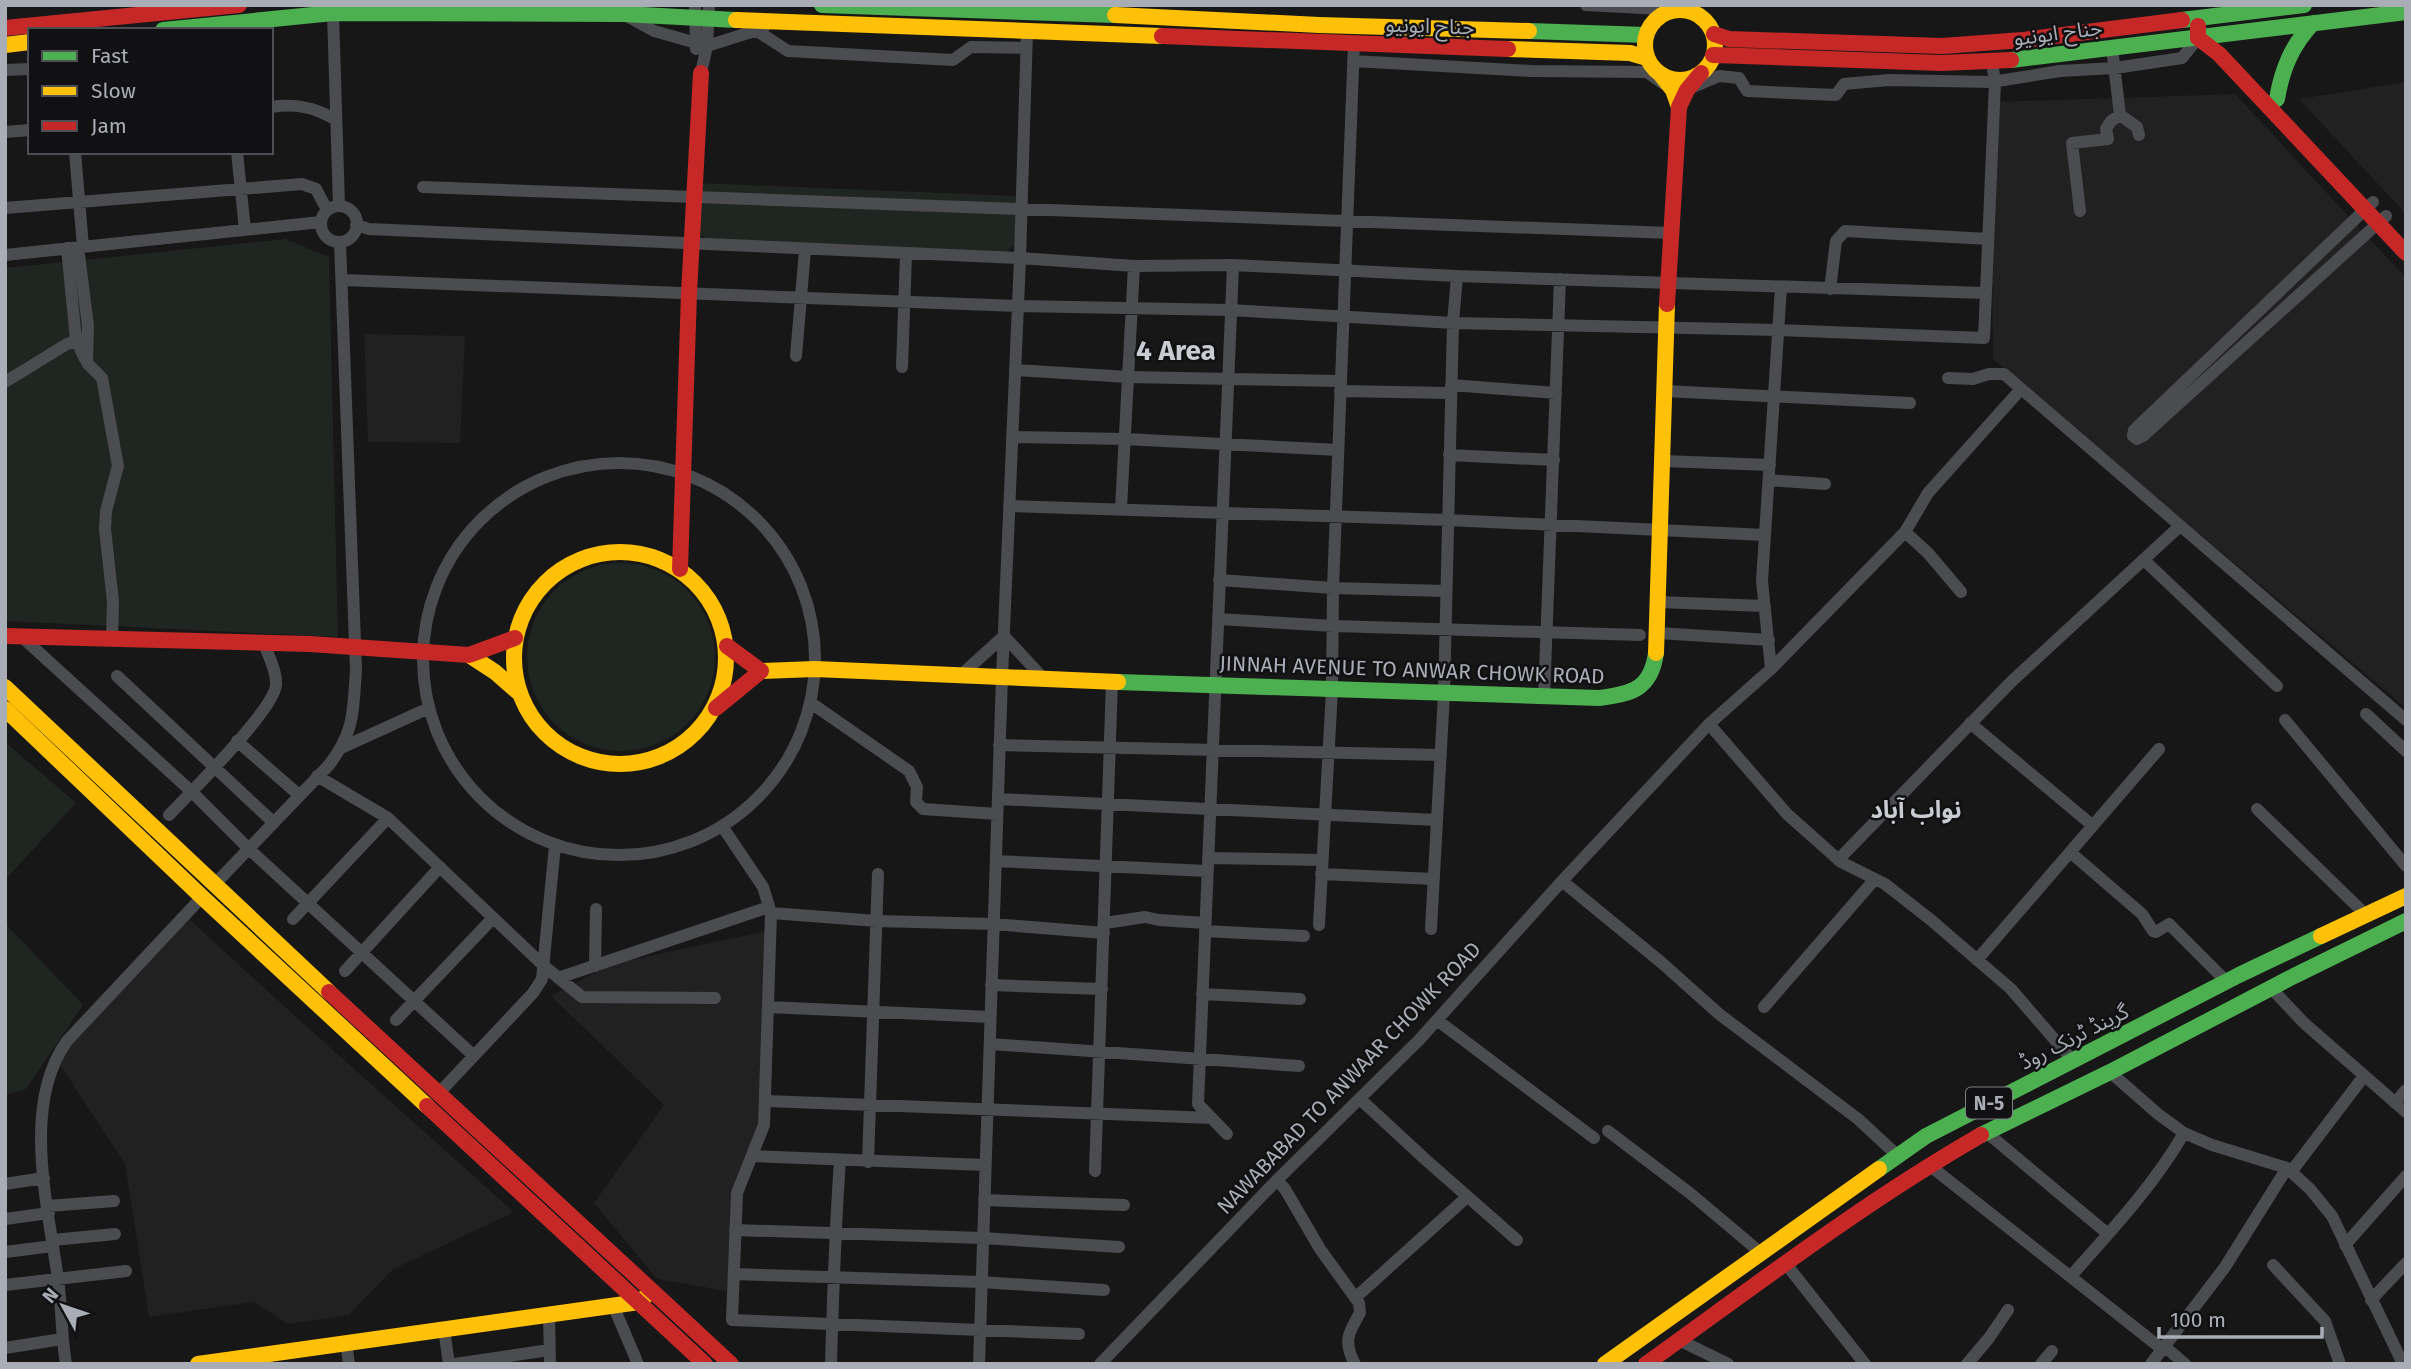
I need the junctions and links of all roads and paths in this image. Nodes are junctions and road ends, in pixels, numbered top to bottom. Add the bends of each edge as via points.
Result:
1 (239, 5) edge
2 (822, 5) edge
3 (1586, 5) edge
4 (2304, 5) edge
5 (1679, 10) junction
6 (702, 12) edge
7 (2406, 12) edge
8 (333, 13) junction
9 (623, 14) junction
10 (2197, 18) junction
11 (777, 22) junction
12 (2313, 23) junction
13 (271, 24) edge
14 (5, 28) edge
15 (199, 28) edge
16 (757, 31) junction
17 (1027, 31) junction
18 (1714, 34) junction
19 (1646, 35) junction
20 (2218, 36) junction
21 (2198, 38) junction
22 (28, 43) edge
23 (701, 44) junction
24 (1354, 44) junction
25 (5, 45) edge
26 (1026, 48) junction
27 (2112, 48) junction
28 (1713, 55) junction
29 (1647, 58) junction
30 (1353, 61) junction
31 (1992, 62) junction
32 (2115, 68) junction
33 (28, 69) edge
34 (5, 70) edge
35 (701, 73) joint
36 (1701, 73) junction
37 (1661, 75) junction
38 (1995, 82) junction
39 (1680, 90) junction
40 (2273, 103) junction
41 (273, 107) edge
42 (2120, 115) junction
43 (336, 120) junction
44 (28, 130) edge
45 (5, 132) edge
46 (2138, 135) dead end
47 (75, 154) edge
48 (237, 154) edge
49 (423, 187) dead end
50 (240, 189) junction
51 (695, 198) junction
52 (80, 202) junction
53 (2369, 206) junction
54 (5, 208) edge
55 (333, 208) junction
56 (1022, 208) junction
57 (2080, 211) dead end
58 (2382, 220) junction
59 (1347, 221) junction
60 (321, 222) junction
61 (356, 225) junction
62 (244, 230) junction
63 (1671, 233) junction
64 (2406, 236) edge
65 (1987, 239) junction
66 (340, 242) junction
67 (693, 245) junction
68 (76, 247) junction
69 (804, 250) junction
70 (2406, 253) edge
71 (906, 254) junction
72 (5, 255) edge
73 (1020, 258) junction
74 (1233, 265) junction
75 (1134, 266) junction
76 (1345, 270) junction
77 (1457, 276) junction
78 (1560, 279) junction
79 (343, 280) junction
80 (1668, 282) junction
81 (1781, 287) junction
82 (1830, 289) junction
83 (689, 293) junction
84 (1985, 293) junction
85 (801, 298) junction
86 (904, 302) junction
87 (1018, 306) junction
88 (1132, 307) junction
89 (1230, 310) junction
90 (1343, 315) junction
91 (1452, 323) junction
92 (1559, 324) junction
93 (1668, 328) junction
94 (1778, 330) junction
95 (82, 340) junction
96 (796, 356) dead end
97 (902, 368) dead end
98 (1015, 370) junction
99 (1128, 377) junction
100 (1228, 378) junction
101 (1948, 378) dead end
102 (5, 382) edge
103 (1341, 386) junction
104 (1451, 389) junction
105 (2021, 389) junction
106 (1665, 391) junction
107 (1556, 393) junction
108 (1774, 397) junction
109 (1910, 403) dead end
110 (1012, 437) junction
111 (1125, 439) junction
112 (1225, 446) junction
113 (1338, 450) junction
114 (1449, 455) junction
115 (1554, 460) junction
116 (1663, 461) junction
117 (1770, 465) junction
118 (684, 473) junction
119 (1769, 480) junction
120 (1825, 484) dead end
121 (1009, 506) junction
122 (1121, 508) junction
123 (1222, 512) junction
124 (1336, 516) junction
125 (1448, 520) junction
126 (1551, 526) junction
127 (2180, 526) junction
128 (1661, 531) junction
129 (1905, 532) junction
130 (1765, 535) junction
131 (2144, 561) junction
132 (680, 569) junction
133 (1219, 580) junction
134 (1333, 589) junction
135 (1446, 592) junction
136 (1961, 592) dead end
137 (1658, 602) junction
138 (1765, 606) junction
139 (1218, 619) junction
140 (1334, 626) junction
141 (1446, 629) junction
142 (1547, 630) junction
143 (1658, 633) junction
144 (1640, 635) dead end
145 (1004, 636) junction
146 (13, 637) edge
147 (515, 638) junction
148 (111, 639) junction
149 (1769, 640) junction
150 (264, 643) junction
151 (727, 646) junction
152 (355, 648) junction
153 (423, 651) junction
154 (469, 654) junction
155 (816, 669) junction
156 (1771, 669) junction
157 (761, 671) junction
158 (117, 676) dead end
159 (961, 676) junction
160 (1002, 677) junction
161 (1044, 679) junction
162 (1111, 682) junction
163 (1215, 685) junction
164 (2277, 686) dead end
165 (5, 687) edge
166 (1332, 690) junction
167 (518, 692) junction
168 (1444, 694) junction
169 (1544, 697) junction
170 (811, 703) junction
171 (429, 708) junction
172 (5, 709) edge
173 (713, 711) junction
174 (2366, 714) dead end
175 (2285, 720) dead end
176 (2406, 720) edge
177 (1970, 723) junction
178 (1709, 724) junction
179 (237, 741) junction
180 (999, 745) junction
181 (1110, 747) junction
182 (341, 748) junction
183 (2159, 749) dead end
184 (1212, 750) junction
185 (2406, 751) edge
186 (1328, 753) junction
187 (1441, 755) junction
188 (214, 768) junction
189 (317, 776) junction
190 (192, 792) junction
191 (299, 795) junction
192 (998, 799) junction
193 (1108, 804) junction
194 (2257, 808) dead end
195 (1210, 809) junction
196 (997, 814) junction
197 (1325, 814) junction
198 (169, 815) dead end
199 (388, 818) junction
200 (1437, 820) junction
201 (274, 822) junction
202 (2092, 825) junction
203 (722, 826) junction
204 (555, 845) junction
205 (249, 849) junction
206 (2070, 852) junction
207 (1208, 858) junction
208 (1322, 860) junction
209 (1838, 860) junction
210 (996, 861) junction
211 (1106, 866) junction
212 (2406, 866) edge
213 (440, 867) junction
214 (1207, 872) junction
215 (878, 874) dead end
216 (1321, 874) junction
217 (1875, 879) junction
218 (1434, 880) junction
219 (1562, 881) junction
220 (214, 885) junction
221 (2406, 896) edge
222 (202, 897) junction
223 (308, 903) junction
224 (596, 909) dead end
225 (770, 911) junction
226 (2366, 915) junction
227 (493, 918) junction
228 (293, 919) dead end
229 (877, 921) junction
230 (2406, 921) edge
231 (993, 925) junction
232 (1319, 925) dead end
233 (1205, 927) junction
234 (1105, 928) junction
235 (1431, 929) dead end
236 (1304, 936) dead end
237 (363, 952) junction
238 (295, 959) junction
239 (1977, 960) junction
240 (544, 966) junction
241 (595, 966) junction
242 (345, 971) dead end
243 (284, 972) junction
244 (558, 978) junction
245 (2227, 982) junction
246 (991, 985) junction
247 (2271, 988) junction
248 (1102, 989) junction
249 (1202, 994) junction
250 (715, 998) dead end
251 (1300, 999) dead end
252 (415, 1000) junction
253 (768, 1007) junction
254 (1764, 1007) dead end
255 (873, 1012) junction
256 (990, 1017) junction
257 (396, 1020) dead end
258 (1437, 1020) junction
259 (991, 1044) junction
260 (1099, 1052) junction
261 (474, 1056) junction
262 (1199, 1059) junction
263 (2073, 1061) junction
264 (1299, 1066) dead end
265 (2110, 1072) junction
266 (2364, 1076) junction
267 (2406, 1090) edge
268 (439, 1093) junction
269 (1360, 1099) junction
270 (766, 1101) junction
271 (2395, 1103) junction
272 (870, 1106) junction
273 (987, 1110) junction
274 (2406, 1112) edge
275 (1097, 1114) junction
276 (1212, 1118) junction
277 (1608, 1130) dead end
278 (1986, 1132) junction
279 (2184, 1133) junction
280 (1227, 1134) dead end
281 (1594, 1138) dead end
282 (752, 1156) junction
283 (1898, 1156) junction
284 (840, 1161) junction
285 (868, 1161) junction
286 (985, 1165) junction
287 (1928, 1165) junction
288 (2289, 1170) junction
289 (1095, 1171) dead end
290 (2406, 1176) edge
291 (44, 1178) junction
292 (1277, 1180) junction
293 (5, 1184) edge
294 (1467, 1197) junction
295 (984, 1200) junction
296 (114, 1201) dead end
297 (1124, 1205) dead end
298 (48, 1209) junction
299 (570, 1215) junction
300 (5, 1219) edge
301 (557, 1228) junction
302 (735, 1230) junction
303 (115, 1234) dead end
304 (835, 1234) junction
305 (2108, 1234) junction
306 (983, 1238) junction
307 (1517, 1240) dead end
308 (53, 1243) junction
309 (2345, 1245) junction
310 (1119, 1247) dead end
311 (5, 1252) edge
312 (1761, 1253) junction
313 (1786, 1264) junction
314 (2406, 1264) edge
315 (2273, 1265) dead end
316 (126, 1271) dead end
317 (733, 1274) junction
318 (2071, 1276) junction
319 (835, 1278) junction
320 (58, 1279) junction
321 (981, 1282) junction
322 (5, 1285) edge
323 (1104, 1290) dead end
324 (652, 1291) junction
325 (1354, 1298) junction
326 (2371, 1300) junction
327 (639, 1301) junction
328 (613, 1305) junction
329 (2008, 1310) dead end
330 (549, 1314) junction
331 (832, 1324) junction
332 (444, 1329) junction
333 (980, 1330) junction
334 (1079, 1334) dead end
335 (62, 1339) junction
336 (1679, 1340) junction
337 (346, 1343) junction
338 (2401, 1347) edge
339 (5, 1348) edge
340 (2163, 1348) junction
341 (549, 1350) junction
342 (2052, 1351) dead end
343 (250, 1360) edge
344 (1103, 1362) edge
345 (66, 1364) edge
346 (198, 1364) edge
347 (349, 1364) edge
348 (449, 1364) edge
349 (455, 1364) edge
350 (550, 1364) edge
351 (638, 1364) edge
352 (705, 1364) edge
353 (731, 1364) edge
354 (831, 1364) edge
355 (979, 1364) edge
356 (1355, 1364) edge
357 (1605, 1364) edge
358 (1646, 1364) edge
359 (1728, 1364) edge
360 (1865, 1364) edge
361 (1967, 1364) edge
362 (2041, 1364) edge
363 (2151, 1364) edge
364 (2185, 1364) edge
365 (2340, 1364) edge
366 (2403, 1364) edge

1 - 14 main road
2 - 19 main road, جناح ایونیو
3 - 5 street
4 - 10 main road, جناح ایونیو
5 - 18 main road via 1700,16
5 - 19 main road via 1658,17
6 - 9 main road, جناح ایونیو
6 - 11 main road, جناح ایونیو
6 - 23 street
7 - 12 main road, جناح ایونیو
8 - 9 main road, جناح ایونیو
8 - 13 main road, جناح ایونیو
8 - 43 street
9 - 23 street via 654,31
10 - 18 main road, جناح ایونیو via 1942,46 1728,39
10 - 20 main road
10 - 21 main road
11 - 16 street
11 - 17 main road, جناح ایونیو
12 - 20 main road, جناح ایونیو
12 - 40 main road via 2290,50
13 - 15 main road, جناح ایونیو
16 - 23 street
16 - 26 street via 788,51 953,60 971,47
17 - 24 main road, جناح ایونیو
17 - 26 street
18 - 28 main road
19 - 29 main road
20 - 21 main road, جناح ایونیو
20 - 40 main road
21 - 27 main road, جناح ایونیو
21 - 32 street via 2182,58
21 - 40 main road
22 - 25 main road
23 - 35 street
24 - 29 main road, جناح ایونیو via 1630,53
24 - 30 street
26 - 56 street
27 - 31 main road, جناح ایونیو
27 - 32 street
28 - 31 main road, جناح ایونیو
28 - 36 main road
29 - 37 main road
30 - 39 street via 1647,72
30 - 59 street
31 - 38 street
32 - 38 street
32 - 42 street
33 - 34 street
35 - 51 main road
36 - 37 main road via 1682,80
36 - 39 main road
37 - 39 main road
38 - 39 street via 1889,80 1844,84 1836,94 1747,91 1739,78 1719,76
38 - 65 street
39 - 63 main road, JINNAH AVENUE TO ANWAR CHOWK ROAD
40 - 53 main road
41 - 43 street via 312,108
42 - 46 street via 2137,127
42 - 57 street via 2106,129 2108,139 2072,143
43 - 55 street
44 - 45 street
47 - 52 street
48 - 50 street
49 - 51 street
50 - 52 street
50 - 55 street via 302,184 316,189
50 - 62 street
51 - 56 street
51 - 67 main road
52 - 54 street
52 - 68 street
53 - 58 main road
53 - 58 street via 2134,430 2133,436 2143,436
55 - 60 street
55 - 61 street via 352,212
56 - 59 street
56 - 73 street
58 - 64 main road
58 - 70 main road
59 - 63 street
59 - 76 street
60 - 62 street
60 - 66 street via 328,239
61 - 66 street via 351,236
61 - 67 street
62 - 68 street
63 - 80 main road, JINNAH AVENUE TO ANWAR CHOWK ROAD
65 - 82 street via 1845,232 1836,241
65 - 84 street
66 - 79 street
67 - 69 street
67 - 83 main road
68 - 72 street
68 - 95 street
69 - 71 street
69 - 85 street
71 - 73 street
71 - 86 street
73 - 75 street
73 - 87 street
74 - 75 street
74 - 76 street
74 - 89 street
75 - 88 street
76 - 77 street
76 - 90 street
77 - 78 street
77 - 91 street
78 - 80 street
78 - 92 street
79 - 83 street
79 - 152 street
80 - 81 street
80 - 93 main road, JINNAH AVENUE TO ANWAR CHOWK ROAD
81 - 82 street
81 - 94 street
82 - 84 street
83 - 85 street
83 - 118 main road
84 - 94 street via 1984,338
85 - 86 street
85 - 96 street
86 - 87 street
86 - 97 street
87 - 88 street
87 - 98 street
88 - 89 street
88 - 99 street
89 - 90 street
89 - 100 street
90 - 91 street
90 - 103 street
91 - 92 street
91 - 104 street
92 - 93 street
92 - 107 street
93 - 94 street
93 - 106 main road, JINNAH AVENUE TO ANWAR CHOWK ROAD
94 - 108 street
95 - 102 street
95 - 148 street via 87,363 102,378 118,466 105,528 113,603
98 - 99 street
98 - 110 street
99 - 100 street
99 - 111 street
100 - 103 street
100 - 112 street
101 - 105 street via 2004,374
103 - 104 street
103 - 113 street
104 - 107 street
104 - 114 street
105 - 127 street
105 - 129 street, NAWABABAD TO ANWAAR CHOWK ROAD via 1928,493
106 - 108 street
106 - 116 main road, JINNAH AVENUE TO ANWAR CHOWK ROAD
107 - 115 street
108 - 109 street
108 - 117 street
110 - 111 street
110 - 121 street
111 - 112 street
111 - 122 street
112 - 113 street
112 - 123 street
113 - 124 street
114 - 115 street
114 - 125 street
115 - 126 street
116 - 117 street
116 - 128 main road, JINNAH AVENUE TO ANWAR CHOWK ROAD
117 - 119 street
118 - 132 main road
118 - 153 street via 619,462 553,474 523,488 472,530 452,557 427,618
118 - 155 street via 740,503 782,549 809,606
119 - 120 street
119 - 130 street
121 - 122 street
121 - 145 street
122 - 123 street
123 - 124 street
123 - 133 street
124 - 125 street
124 - 134 street
125 - 126 street
125 - 135 street
126 - 128 street
126 - 142 street
127 - 131 street
127 - 176 street
128 - 130 street
128 - 137 main road, JINNAH AVENUE TO ANWAR CHOWK ROAD
129 - 136 street
129 - 156 street, NAWABABAD TO ANWAAR CHOWK ROAD
130 - 138 street
131 - 164 street
131 - 177 street
132 - 147 main road via 648,555 613,551 579,559 549,578 534,596
132 - 151 main road via 703,590 719,616
133 - 134 street
133 - 139 street
134 - 135 street
134 - 140 street
135 - 141 street
137 - 138 street
137 - 143 main road, JINNAH AVENUE TO ANWAR CHOWK ROAD
138 - 149 street
139 - 140 street
139 - 163 street
140 - 141 street
140 - 166 street
141 - 142 street
141 - 168 street
142 - 144 street
142 - 169 street
143 - 149 street
143 - 169 main road, JINNAH AVENUE TO ANWAR CHOWK ROAD via 1656,668 1644,685 1626,696
145 - 159 street
145 - 160 street
145 - 161 street
146 - 148 main road
146 - 190 street
147 - 154 main road
147 - 167 main road
148 - 150 main road
149 - 156 street
150 - 152 main road
150 - 179 street via 276,688
151 - 157 main road
151 - 173 main road via 725,680
152 - 153 main road
152 - 182 street via 351,729
153 - 154 main road
153 - 171 street
154 - 167 main road
155 - 157 main road, JINNAH AVENUE TO ANWAR CHOWK ROAD
155 - 159 main road, JINNAH AVENUE TO ANWAR CHOWK ROAD
155 - 170 street
156 - 178 street, NAWABABAD TO ANWAAR CHOWK ROAD
157 - 173 main road
158 - 188 street
159 - 160 main road, JINNAH AVENUE TO ANWAR CHOWK ROAD
160 - 161 main road, JINNAH AVENUE TO ANWAR CHOWK ROAD
160 - 180 street
161 - 162 main road, JINNAH AVENUE TO ANWAR CHOWK ROAD
162 - 163 main road, JINNAH AVENUE TO ANWAR CHOWK ROAD
162 - 181 street
163 - 166 main road, JINNAH AVENUE TO ANWAR CHOWK ROAD
163 - 184 street
165 - 220 main road
166 - 168 main road, JINNAH AVENUE TO ANWAR CHOWK ROAD
166 - 186 street
167 - 173 main road via 538,728 570,754 609,765 650,761 687,742
168 - 169 main road, JINNAH AVENUE TO ANWAR CHOWK ROAD
168 - 187 street
170 - 196 street via 909,771 917,788 916,802 923,808
170 - 203 street via 779,773
171 - 182 street
171 - 204 street via 455,767 475,792 525,832
172 - 222 main road
174 - 185 street
175 - 212 street
177 - 202 street
177 - 209 street
178 - 209 street via 1787,814
178 - 219 street, NAWABABAD TO ANWAAR CHOWK ROAD
179 - 188 street
179 - 191 street
180 - 181 street
180 - 192 street
181 - 184 street
181 - 193 street
182 - 189 street
183 - 202 street
184 - 186 street
184 - 195 street
186 - 187 street
186 - 197 street
187 - 200 street
188 - 190 street
188 - 201 street
189 - 191 street
189 - 199 street
190 - 198 street
190 - 205 street
191 - 201 street
192 - 193 street
192 - 196 street
193 - 195 street
193 - 211 street
194 - 226 street
195 - 197 street
195 - 207 street
196 - 210 street
197 - 200 street
197 - 208 street
199 - 213 street
199 - 223 street
200 - 218 street
201 - 205 street
202 - 206 street
203 - 204 street via 669,849 640,854 611,855
203 - 225 street via 763,887
204 - 240 street
205 - 220 street
205 - 223 street
206 - 239 street
206 - 245 street via 2142,914 2153,931 2169,924
207 - 208 street
207 - 214 street
208 - 216 street
209 - 217 street
210 - 211 street
210 - 231 street
211 - 214 street
211 - 234 street
213 - 227 street
213 - 237 street
214 - 233 street
215 - 229 street
216 - 218 street
216 - 232 street
217 - 239 street
217 - 254 street
218 - 235 street
219 - 258 street, NAWABABAD TO ANWAAR CHOWK ROAD
219 - 283 street
220 - 238 main road
221 - 226 main road, گرینڈ ٹرنک روڈ / N-5
222 - 243 main road
222 - 291 street via 55,1057 48,1074 39,1146
223 - 228 street
223 - 237 street
224 - 241 street
225 - 229 street
225 - 241 street
225 - 253 street
226 - 245 main road, گرینڈ ٹرنک روڈ / N-5
227 - 240 street
227 - 252 street
229 - 231 street
229 - 255 street
230 - 247 main road, N-5
231 - 234 street
231 - 246 street
233 - 234 street via 1145,917
233 - 236 street
233 - 249 street
234 - 248 street
237 - 242 street
237 - 252 street
238 - 243 main road
238 - 268 main road
239 - 263 street via 2011,989
240 - 244 street
240 - 261 street via 533,993
241 - 244 street
243 - 301 main road
244 - 250 street via 582,997
245 - 263 main road, گرینڈ ٹرنک روڈ / N-5
246 - 248 street
246 - 256 street
247 - 265 main road, N-5
247 - 266 street
248 - 260 street
249 - 251 street
249 - 262 street
252 - 257 street
252 - 261 street
253 - 255 street
253 - 270 street
255 - 256 street
255 - 272 street
256 - 259 street
258 - 269 street, NAWABABAD TO ANWAAR CHOWK ROAD
258 - 281 street
259 - 260 street
259 - 273 street
260 - 262 street
260 - 275 street
261 - 268 street
262 - 264 street
262 - 276 street via 1198,1104
263 - 283 main road, گرینڈ ٹرنک روڈ / N-5 via 1954,1120
265 - 278 main road, N-5
265 - 279 street
266 - 271 street
266 - 288 street
267 - 271 street
268 - 299 main road
269 - 292 street, NAWABABAD TO ANWAAR CHOWK ROAD
269 - 294 street
270 - 272 street
270 - 282 street via 764,1125
271 - 274 street
272 - 273 street
272 - 285 street
273 - 275 street
273 - 286 street
275 - 276 street
275 - 289 street
276 - 280 street
277 - 312 street
278 - 287 main road, N-5
278 - 305 street
279 - 288 street
279 - 305 street
282 - 284 street
282 - 302 street via 737,1193
283 - 312 main road, گرینڈ ٹرنک روڈ / N-5
284 - 285 street
284 - 304 street
285 - 286 street
286 - 295 street
287 - 313 main road, N-5
287 - 318 street
288 - 309 street via 2332,1216
288 - 340 street
290 - 309 street
291 - 293 street
291 - 298 street
292 - 325 street
292 - 344 street, NAWABABAD TO ANWAAR CHOWK ROAD
294 - 307 street
294 - 325 street
295 - 297 street
295 - 306 street
296 - 298 street
298 - 300 street
298 - 308 street
299 - 301 main road
299 - 324 main road
301 - 327 main road
302 - 304 street
302 - 317 street
303 - 308 street
304 - 306 street
304 - 319 street
305 - 318 street
306 - 310 street
306 - 321 street
308 - 311 street
308 - 320 street
309 - 326 street
312 - 357 main road, گرینڈ ٹرنک روڈ / N-5
313 - 336 main road, N-5
313 - 360 street
314 - 326 street
315 - 365 street via 2325,1321
316 - 320 street
317 - 319 street
317 - 331 street via 732,1320
318 - 340 street
319 - 321 street
319 - 331 street
320 - 322 street
320 - 335 street
321 - 323 street
321 - 333 street
324 - 327 main road
324 - 353 main road
325 - 356 street via 1360,1313 1348,1342
326 - 338 street
327 - 328 main road
327 - 352 main road
328 - 330 main road
328 - 351 street
329 - 361 street
330 - 332 main road
330 - 341 street
331 - 333 street
331 - 354 street
332 - 337 main road
332 - 348 street
333 - 334 street
333 - 355 street
335 - 339 street
335 - 345 street
336 - 358 main road, N-5
336 - 359 street
337 - 343 main road
337 - 347 street
338 - 366 street
340 - 363 street
340 - 364 street
341 - 349 street
341 - 350 street
342 - 362 street
343 - 346 main road

